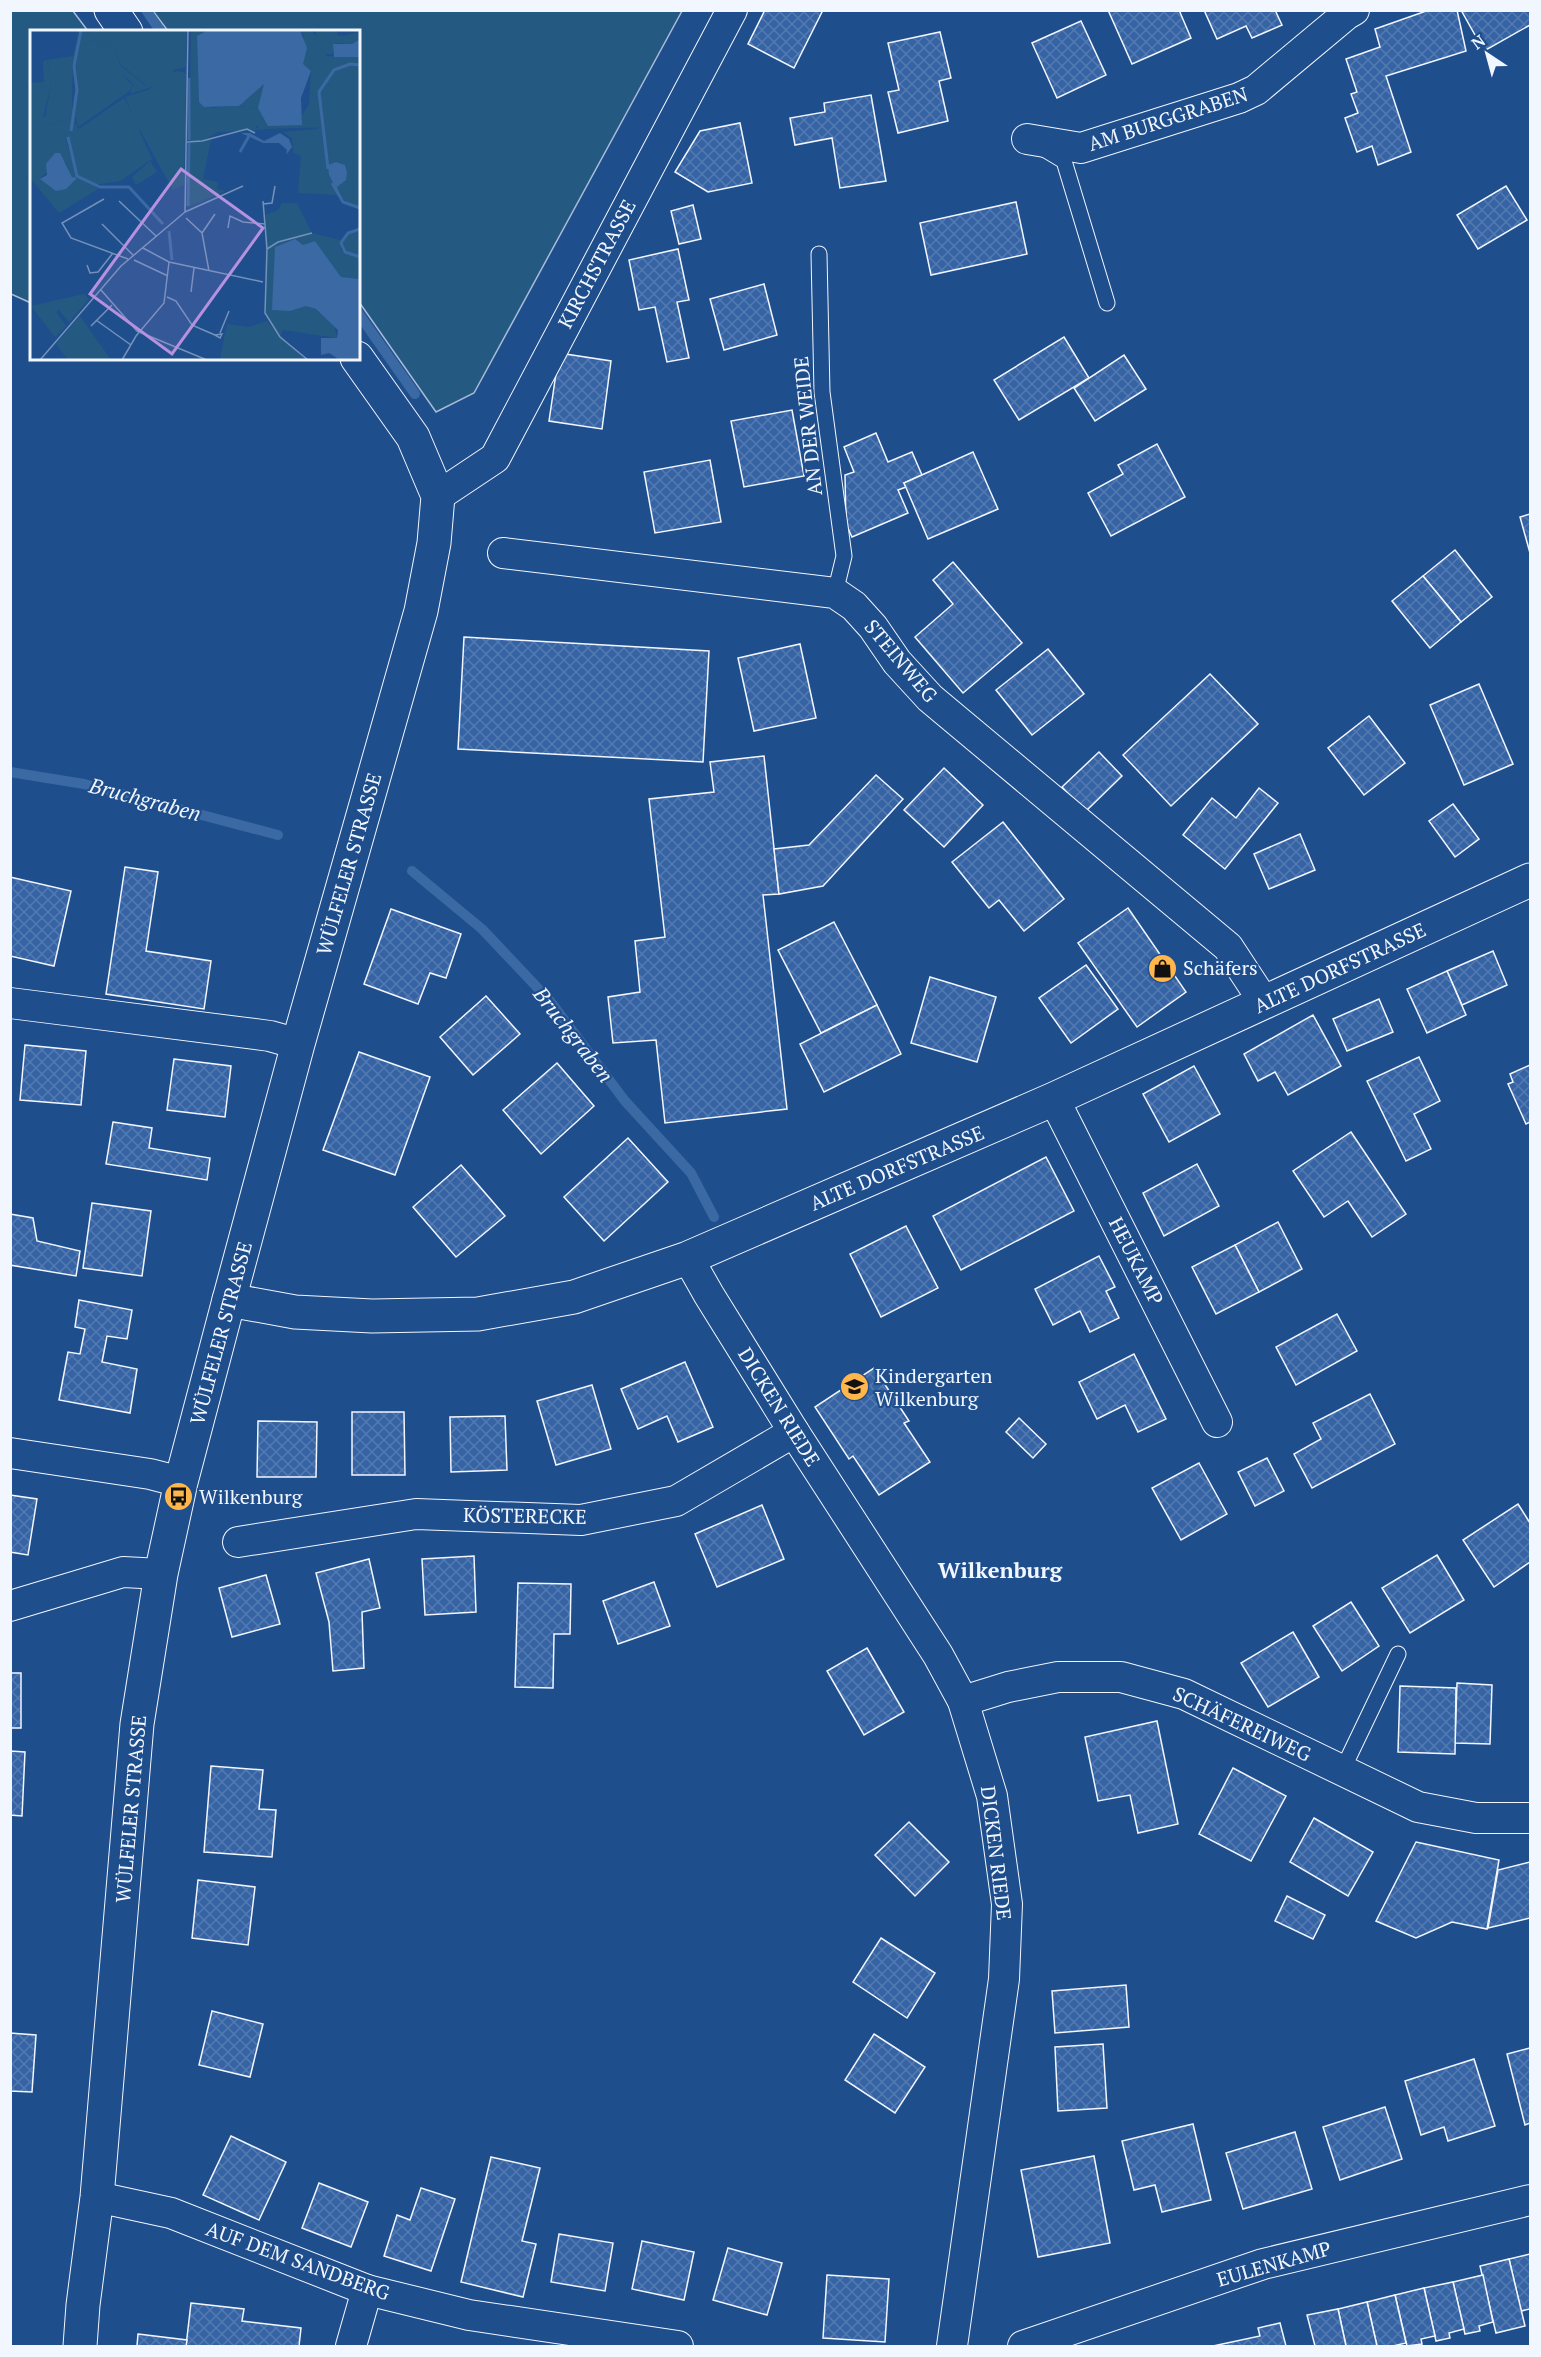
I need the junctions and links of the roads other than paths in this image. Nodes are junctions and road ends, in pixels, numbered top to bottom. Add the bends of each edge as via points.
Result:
1 (111, 10) edge
2 (732, 10) edge
3 (1354, 10) edge
4 (125, 30) edge
5 (1027, 139) joint
6 (819, 254) dead end
7 (1107, 303) dead end
8 (358, 360) edge
9 (438, 496) junction
10 (503, 553) dead end
11 (835, 593) junction
12 (1530, 880) edge
13 (1264, 1002) junction
14 (10, 1003) edge
15 (298, 1044) junction
16 (1054, 1100) junction
17 (688, 1258) junction
18 (229, 1300) junction
19 (1217, 1422) dead end
20 (794, 1432) junction
21 (10, 1453) edge
22 (181, 1482) junction
23 (237, 1542) dead end
24 (161, 1574) junction
25 (10, 1606) edge
26 (1398, 1654) dead end
27 (963, 1701) junction
28 (1342, 1771) junction
29 (1530, 1818) edge
30 (97, 2197) junction
31 (1530, 2200) edge
32 (367, 2290) junction
33 (80, 2346) edge
34 (351, 2346) edge
35 (678, 2346) edge
36 (952, 2346) edge
37 (1023, 2346) edge

1 - 4 main road
2 - 9 street, KIRCHSTRASSE via 495,458
3 - 5 street, AM BURGGRABEN via 1256,90 1239,98 1082,148
5 - 7 lane via 1064,161
6 - 11 lane, AN DER WEIDE via 822,392 844,556
8 - 9 main road, WÜLFELER STRASSE via 413,437
9 - 15 main road, WÜLFELER STRASSE via 421,611
10 - 11 street
11 - 13 street, STEINWEG via 873,627 897,662 930,698 1228,946
12 - 13 main road, ALTE DORFSTRASSE
13 - 16 main road, ALTE DORFSTRASSE
14 - 15 street via 270,1036
15 - 18 main road, WÜLFELER STRASSE
16 - 17 main road, ALTE DORFSTRASSE
16 - 19 street, HEUKAMP
17 - 18 main road, ALTE DORFSTRASSE via 574,1297 478,1314 372,1316 295,1312
17 - 20 street, DICKEN RIEDE
18 - 22 main road, WÜLFELER STRASSE
20 - 23 street, KÖSTERECKE via 676,1501 644,1508 581,1520 416,1514
20 - 27 street, DICKEN RIEDE via 938,1655
21 - 22 street
22 - 24 main road, WÜLFELER STRASSE
24 - 25 street via 123,1572
24 - 30 main road, WÜLFELER STRASSE via 137,1724
26 - 28 lane
27 - 28 street, SCHÄFEREIWEG via 1058,1677 1121,1677 1184,1694
27 - 36 street, DICKEN RIEDE via 992,1796 1006,1904 1004,1979
28 - 29 street, SCHÄFEREIWEG via 1418,1807 1476,1818
30 - 32 street, AUF DEM SANDBERG via 171,2213
30 - 33 main road, WÜLFELER STRASSE
31 - 37 street, EULENKAMP via 1263,2264
32 - 34 street
32 - 35 street, AUF DEM SANDBERG via 469,2314

